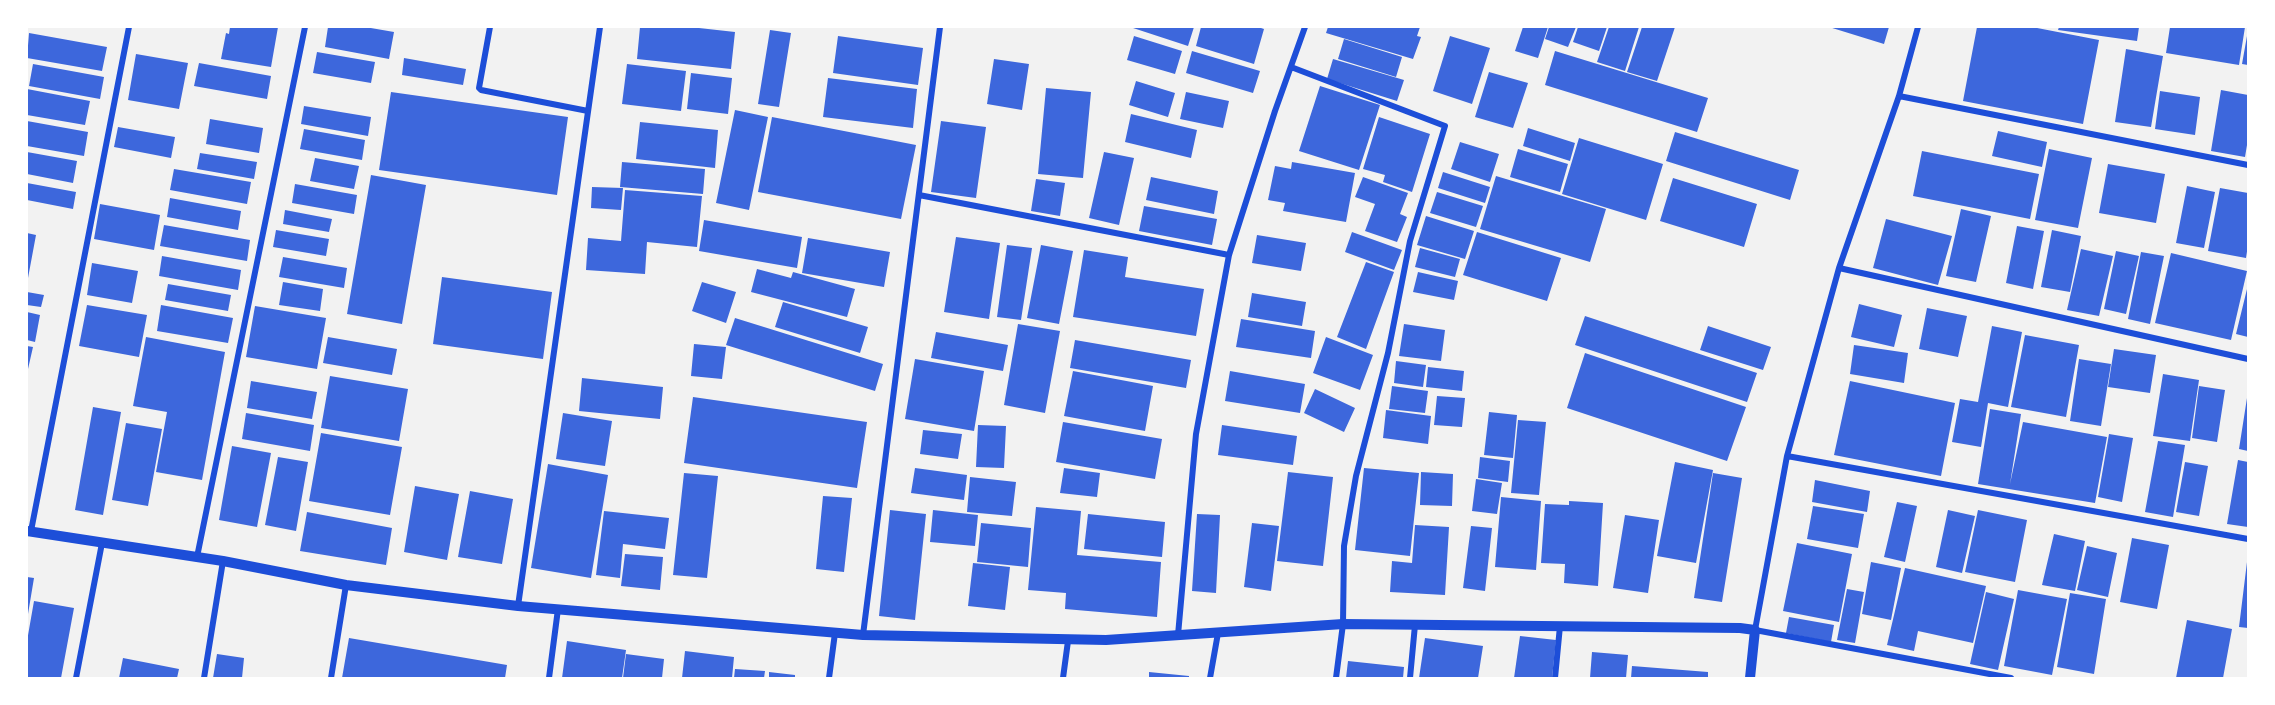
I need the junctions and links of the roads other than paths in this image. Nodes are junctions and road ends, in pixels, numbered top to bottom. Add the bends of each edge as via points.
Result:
1 (129, 27) edge
2 (305, 27) edge
3 (490, 27) edge
4 (600, 27) edge
5 (940, 27) edge
6 (1305, 27) edge
7 (1918, 27) edge
8 (1291, 67) junction
9 (1899, 96) junction
10 (588, 111) junction
11 (2248, 165) edge
12 (919, 195) junction
13 (1229, 255) junction
14 (1839, 268) junction
15 (2248, 359) edge
16 (1787, 456) junction
17 (29, 531) edge
18 (2248, 539) edge
19 (102, 543) junction
20 (197, 557) junction
21 (223, 561) junction
22 (346, 585) junction
23 (518, 606) junction
24 (558, 609) junction
25 (1343, 624) junction
26 (1415, 625) junction
27 (1560, 626) junction
28 (1755, 630) junction
29 (835, 633) junction
30 (1218, 633) junction
31 (863, 635) junction
32 (1178, 635) junction
33 (1068, 641) junction
34 (76, 678) edge
35 (204, 678) edge
36 (330, 678) edge
37 (549, 678) edge
38 (829, 678) edge
39 (1063, 678) edge
40 (1210, 678) edge
41 (1336, 678) edge
42 (1410, 678) edge
43 (1555, 678) edge
44 (1750, 678) edge
45 (2011, 678) edge

1 - 17 street
2 - 20 street
3 - 10 street via 481,90
4 - 10 street
5 - 12 street
6 - 8 street
7 - 9 street
8 - 13 street
8 - 25 street via 1445,126 1410,241 1388,353 1356,476 1344,546
9 - 11 street
9 - 14 street
10 - 23 street
12 - 13 street
12 - 31 street
13 - 32 street via 1196,434
14 - 15 street
14 - 16 street
16 - 18 street
16 - 28 street
17 - 19 street
19 - 20 street
19 - 34 street
20 - 21 street
21 - 22 street
21 - 35 street
22 - 23 street
22 - 36 street
23 - 24 street
24 - 29 street
24 - 37 street
25 - 26 street
25 - 30 street
25 - 41 street
26 - 27 street
26 - 42 street
27 - 28 street
27 - 43 street
28 - 44 street
28 - 45 street
29 - 31 street
29 - 38 street
30 - 32 street
30 - 40 street
31 - 33 street
32 - 33 street
33 - 39 street

